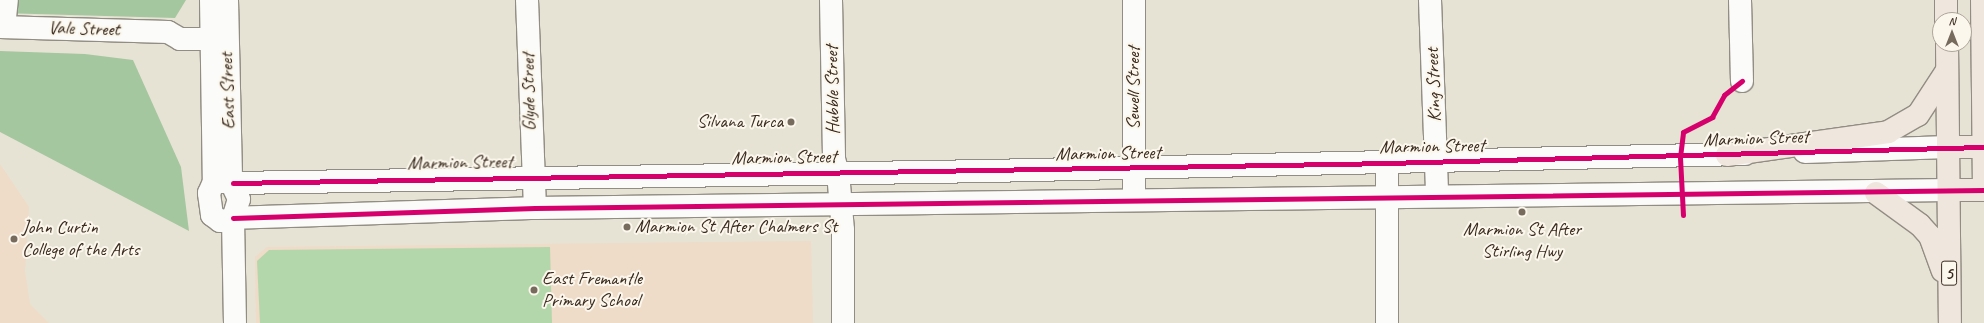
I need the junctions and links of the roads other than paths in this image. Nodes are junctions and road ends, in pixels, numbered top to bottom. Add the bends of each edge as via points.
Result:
1 (7, 0) edge
2 (211, 0) edge
3 (227, 0) edge
4 (527, 0) edge
5 (831, 0) edge
6 (1134, 0) edge
7 (1430, 0) edge
8 (1740, 0) edge
9 (1946, 0) edge
10 (1982, 0) edge
11 (1946, 12) edge
12 (2, 27) edge
13 (219, 32) junction
14 (1946, 52) edge
15 (1947, 69) junction
16 (1742, 80) dead end
17 (1948, 147) junction
18 (1984, 147) edge
19 (1727, 155) junction
20 (1436, 162) junction
21 (1387, 163) junction
22 (1134, 168) junction
23 (838, 173) junction
24 (534, 177) junction
25 (226, 182) junction
26 (1984, 182) edge
27 (1949, 190) junction
28 (1984, 190) edge
29 (1876, 193) junction
30 (1437, 194) junction
31 (1388, 196) junction
32 (1134, 200) junction
33 (840, 204) junction
34 (535, 208) junction
35 (227, 219) junction
36 (1950, 300) junction
37 (220, 323) edge
38 (235, 323) edge
39 (843, 323) edge
40 (1387, 323) edge
41 (1950, 323) edge

1 - 12 street
2 - 13 street, East Street
3 - 13 street, East Street
4 - 24 street, Glyde Street
5 - 23 street, Hubble Street via 834,159
6 - 22 street, Sewell Street
7 - 20 street, King Street
8 - 16 street
9 - 11 main road
10 - 18 main road
12 - 13 street, Vale Street via 168,32 179,27
13 - 25 street, East Street
14 - 15 main road, 5
15 - 17 main road, 5
15 - 19 main road via 1933,96 1918,115 1888,132
17 - 18 main road, Marmion Street
17 - 19 street, Marmion Street
17 - 27 main road, 5
18 - 26 main road
19 - 20 street, Marmion Street
20 - 21 street, Marmion Street
20 - 30 street, King Street
21 - 22 street, Marmion Street
21 - 31 street
22 - 23 street, Marmion Street
22 - 32 street, Sewell Street
23 - 24 street, Marmion Street
23 - 33 street, Hubble Street
24 - 25 street, Marmion Street
24 - 34 street, Glyde Street
25 - 35 street via 239,199
25 - 35 street via 208,200
27 - 28 main road
27 - 29 street
27 - 36 main road, 5
29 - 30 street
29 - 36 main road via 1916,221 1930,236 1939,255
30 - 31 street
31 - 32 street
31 - 40 street
32 - 33 street
33 - 34 street
33 - 39 street, Hubble Street
34 - 35 street
35 - 37 street
35 - 38 street
36 - 41 main road, 5

